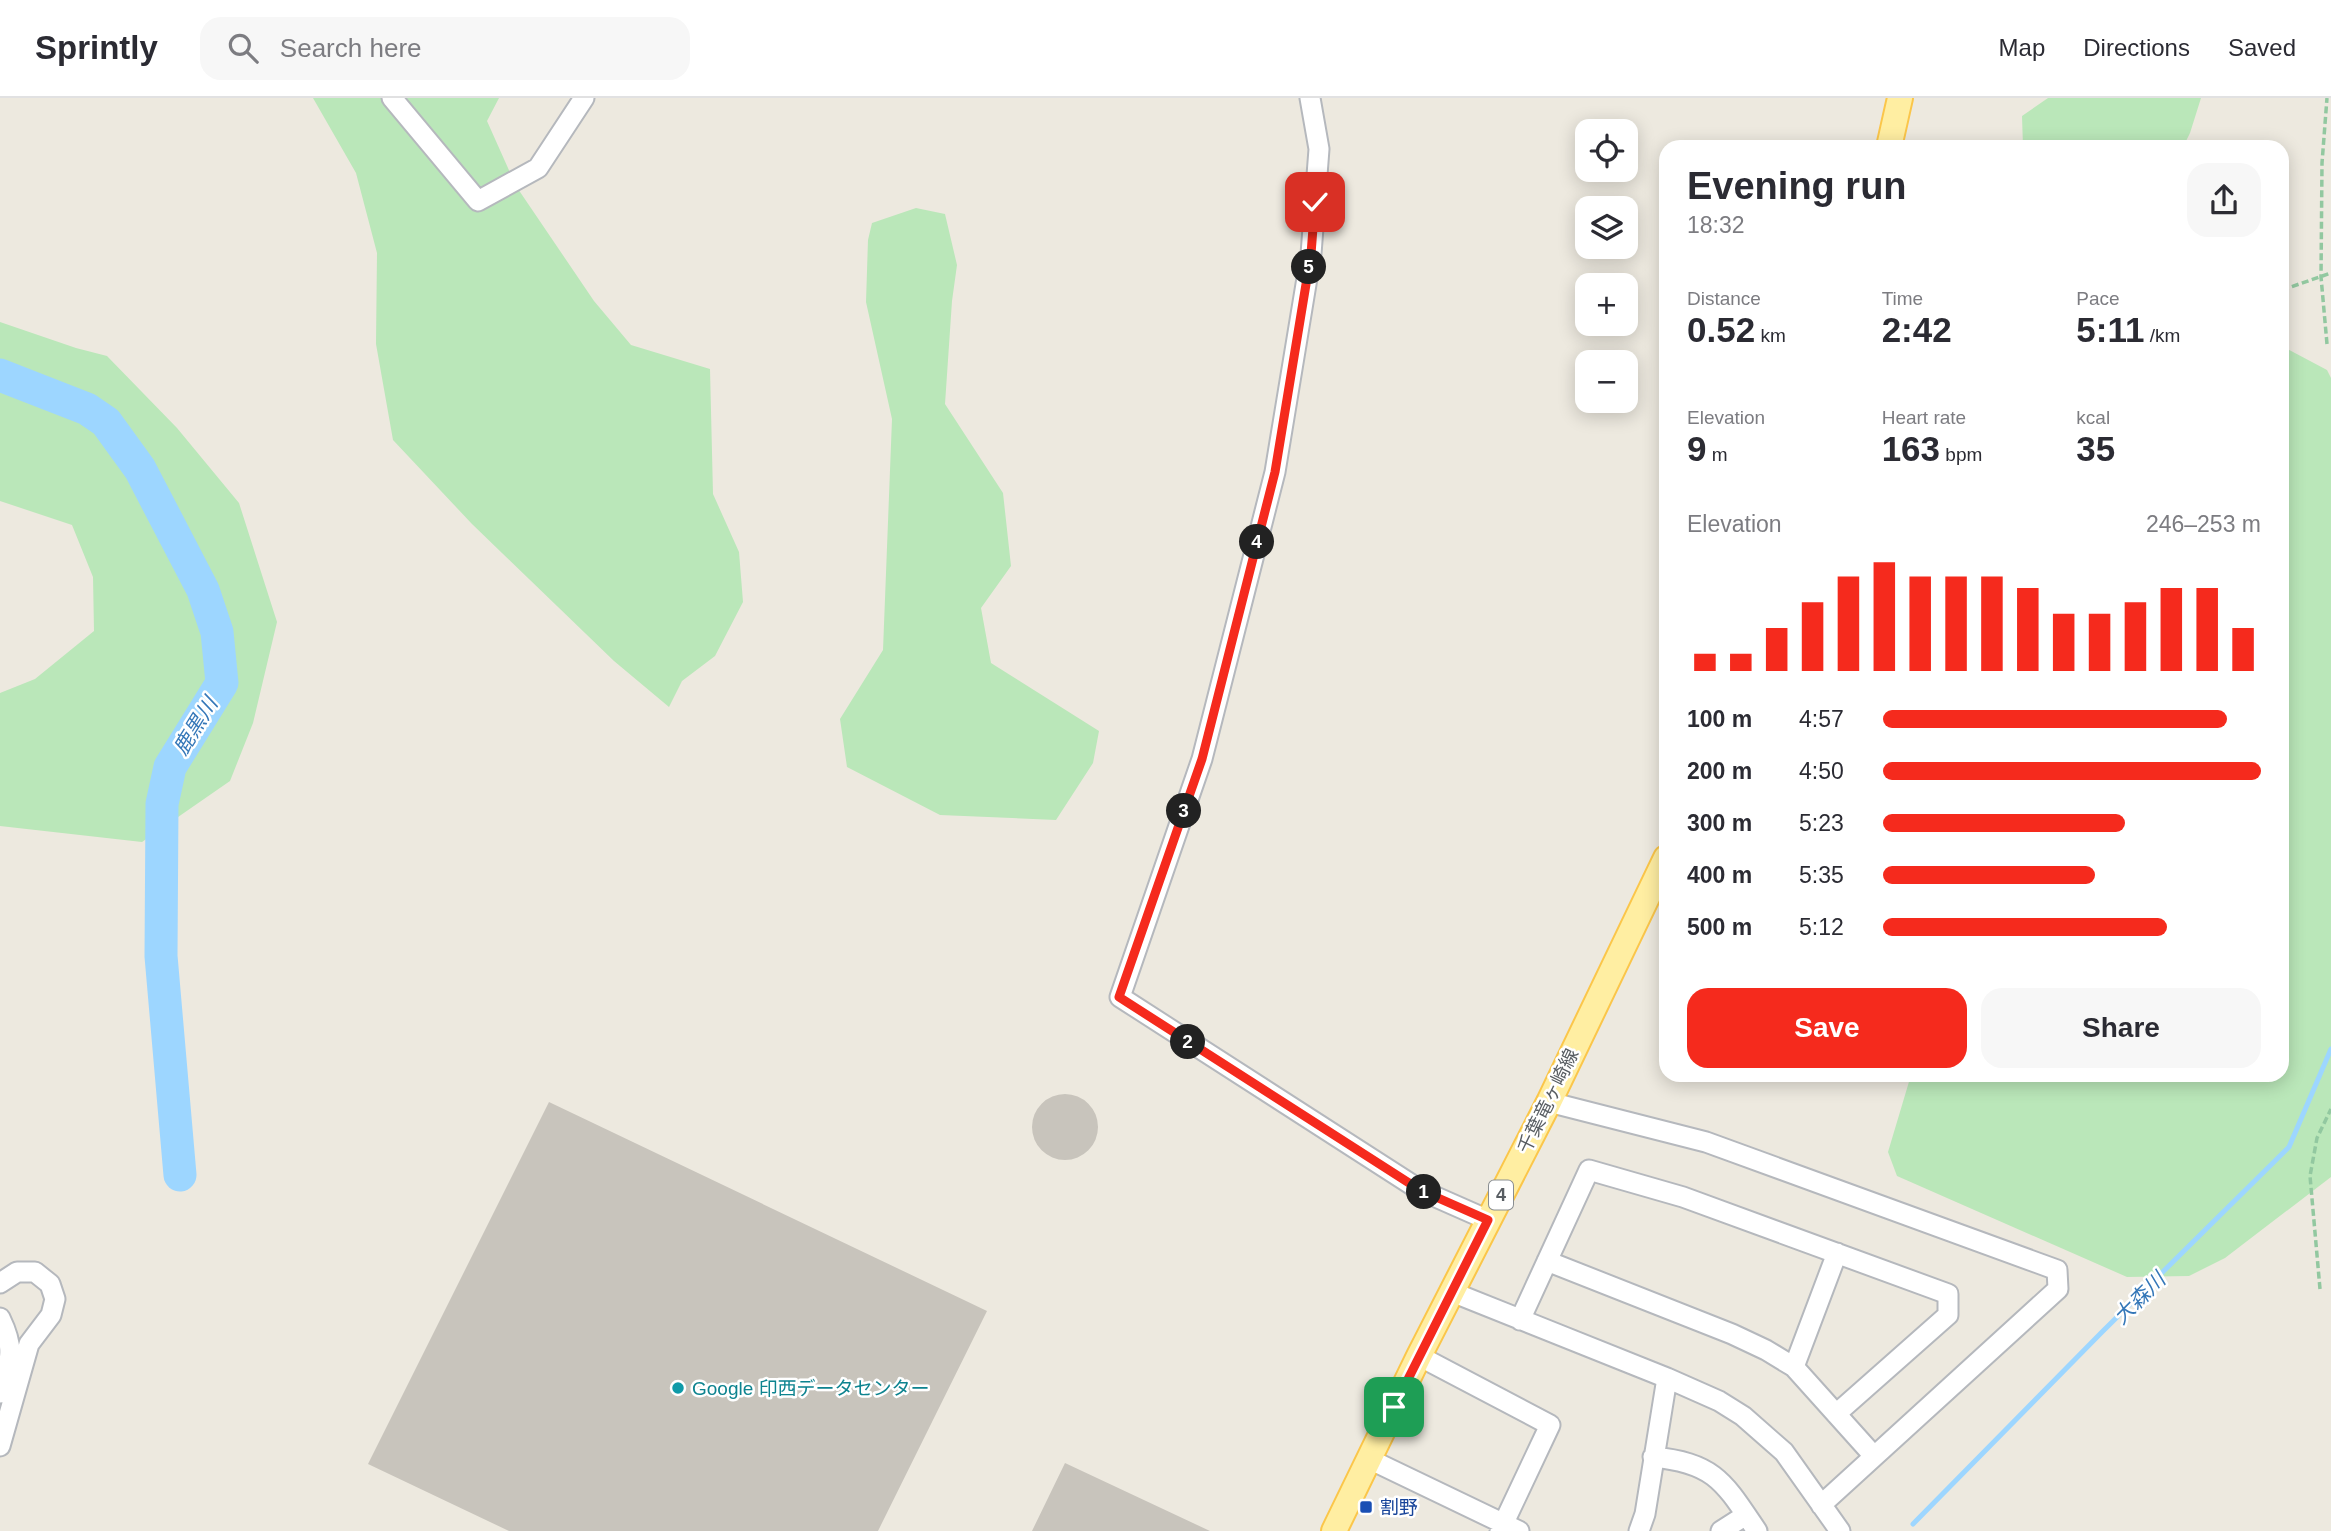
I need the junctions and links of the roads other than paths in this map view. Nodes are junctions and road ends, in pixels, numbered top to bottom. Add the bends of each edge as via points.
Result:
1 (392, 98) edge
2 (584, 98) edge
3 (1310, 98) edge
4 (1900, 98) edge
5 (1891, 140) edge
6 (1659, 873) edge
7 (1549, 1102) junction
8 (1488, 1220) junction
9 (1837, 1253) junction
10 (1547, 1261) junction
11 (0, 1283) edge
12 (1452, 1292) junction
13 (0, 1318) edge
14 (1520, 1320) junction
15 (1419, 1356) junction
16 (1794, 1367) junction
17 (1667, 1378) junction
18 (0, 1393) edge
19 (1836, 1414) junction
20 (0, 1446) edge
21 (1873, 1455) junction
22 (1653, 1457) junction
23 (1369, 1459) junction
24 (1821, 1505) junction
25 (1751, 1523) edge
26 (1508, 1529) edge
27 (1334, 1531) edge
28 (1639, 1531) edge
29 (1721, 1531) edge
30 (1840, 1531) edge

1 - 2 street via 478,201 538,168
3 - 8 street via 1319,149 1311,254 1275,472 1202,759 1119,997 1420,1190
4 - 5 main road
6 - 7 main road, 千葉竜ヶ崎線 / 4
7 - 8 main road, 千葉竜ヶ崎線 / 4
7 - 21 street via 1706,1142 2057,1270 2058,1289
8 - 12 main road, 千葉竜ヶ崎線 / 4
9 - 10 street via 1684,1196 1589,1171
9 - 16 street
9 - 19 street via 1948,1294 1948,1315
10 - 14 street
10 - 16 street via 1732,1334
11 - 20 street via 17,1272 35,1272 50,1284 54,1299 51,1315 29,1344
12 - 14 street
12 - 15 main road, 千葉竜ヶ崎線 / 4
13 - 18 street via 11,1356
14 - 17 street
15 - 23 main road, 千葉竜ヶ崎線 / 4
15 - 26 street via 1550,1425
16 - 19 street
17 - 22 street
17 - 24 street via 1743,1416 1784,1452
19 - 21 street
21 - 24 street
22 - 25 street via 1707,1469 1729,1490
22 - 28 street
23 - 26 street
23 - 27 main road, 千葉竜ヶ崎線 / 4
24 - 30 street
25 - 29 street

